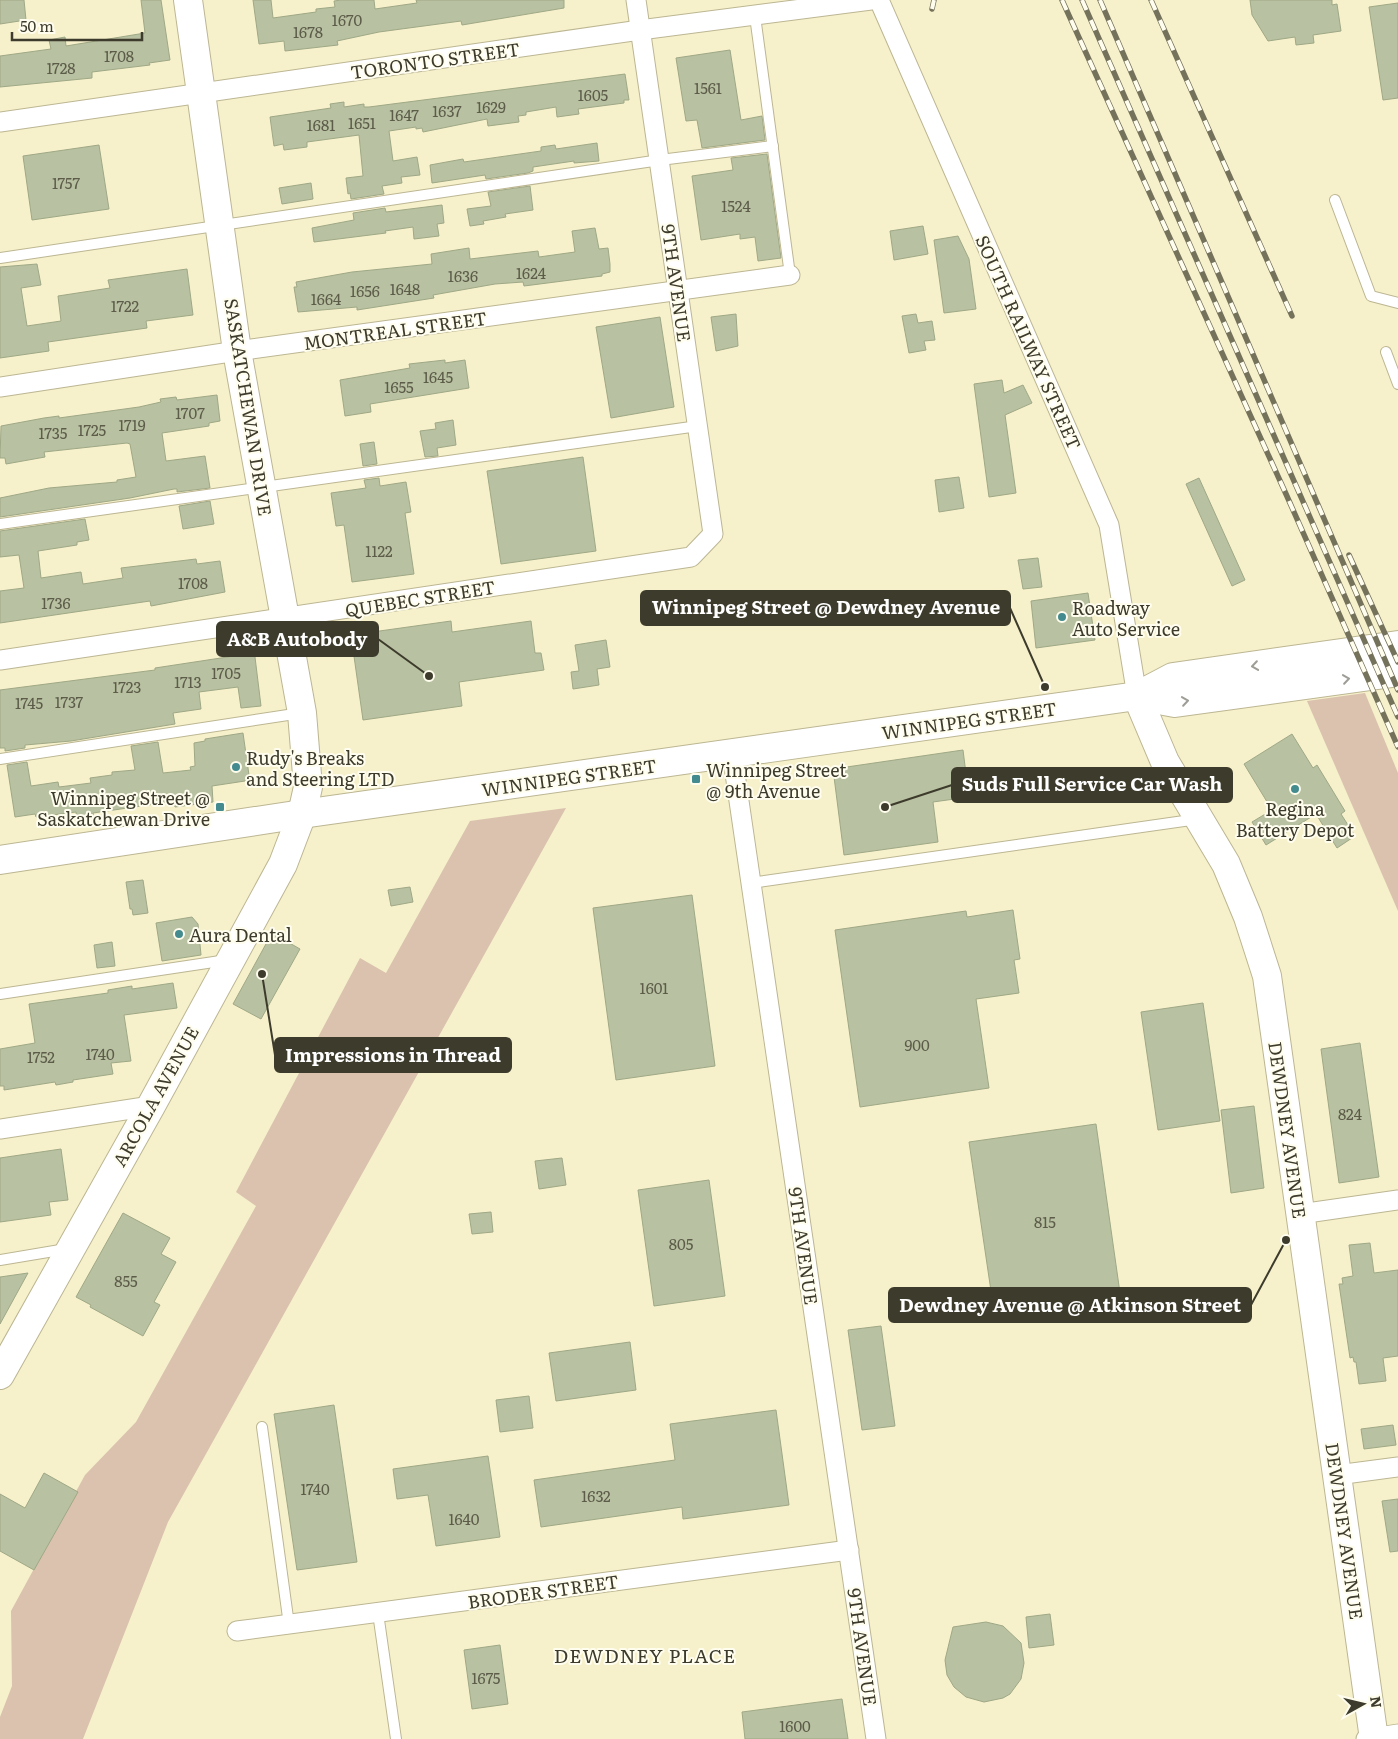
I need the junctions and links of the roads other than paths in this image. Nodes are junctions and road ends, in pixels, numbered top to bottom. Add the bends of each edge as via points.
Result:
1 (188, 0) edge
2 (636, 0) edge
3 (871, 0) edge
4 (879, 0) edge
5 (755, 16) junction
6 (640, 30) junction
7 (203, 93) junction
8 (0, 122) edge
9 (773, 146) junction
10 (660, 160) junction
11 (1335, 200) dead end
12 (221, 226) junction
13 (0, 258) edge
14 (790, 275) joint
15 (678, 292) junction
16 (1398, 303) edge
17 (237, 351) junction
18 (1386, 352) dead end
19 (1398, 384) edge
20 (0, 387) edge
21 (698, 426) junction
22 (261, 487) junction
23 (0, 524) edge
24 (691, 557) joint
25 (286, 619) junction
26 (1398, 646) edge
27 (0, 660) edge
28 (1398, 672) edge
29 (1138, 696) junction
30 (302, 713) junction
31 (732, 753) junction
32 (0, 759) edge
33 (302, 814) junction
34 (1198, 819) junction
35 (0, 860) edge
36 (751, 884) junction
37 (231, 959) junction
38 (0, 994) edge
39 (151, 1106) junction
40 (0, 1129) edge
41 (1398, 1200) edge
42 (1300, 1214) junction
43 (70, 1248) junction
44 (0, 1260) edge
45 (0, 1374) edge
46 (262, 1426) dead end
47 (1398, 1467) edge
48 (1337, 1475) junction
49 (849, 1550) junction
50 (378, 1613) junction
51 (289, 1624) junction
52 (237, 1632) dead end
53 (1378, 1737) edge
54 (396, 1739) edge
55 (876, 1739) edge

1 - 7 main road, SASKATCHEWAN DRIVE
2 - 6 street, 9TH AVENUE
3 - 5 street, TORONTO STREET
4 - 29 street, SOUTH RAILWAY STREET via 1109,525
5 - 6 street, TORONTO STREET
5 - 9 lane
6 - 7 street, TORONTO STREET
6 - 10 street, 9TH AVENUE
7 - 8 street, TORONTO STREET
7 - 12 main road, SASKATCHEWAN DRIVE
9 - 10 lane
9 - 14 lane
10 - 12 lane
10 - 15 street, 9TH AVENUE
11 - 16 lane via 1371,296
12 - 13 lane
12 - 17 main road, SASKATCHEWAN DRIVE
14 - 15 street, MONTREAL STREET
15 - 17 street, MONTREAL STREET
15 - 21 street, 9TH AVENUE
17 - 20 street, MONTREAL STREET
17 - 22 main road, SASKATCHEWAN DRIVE
18 - 19 lane
21 - 22 lane
21 - 24 street, 9TH AVENUE via 713,534
22 - 23 lane
22 - 25 main road, SASKATCHEWAN DRIVE
24 - 25 street, QUEBEC STREET
25 - 27 street, QUEBEC STREET
25 - 30 main road, SASKATCHEWAN DRIVE
26 -> 29 main road, WINNIPEG STREET via 1172,677
29 -> 28 main road, WINNIPEG STREET via 1175,703
29 - 31 main road, WINNIPEG STREET
29 - 34 main road, DEWDNEY AVENUE via 1165,762
30 - 32 lane
30 - 33 main road, SASKATCHEWAN DRIVE via 308,787
31 - 33 main road, WINNIPEG STREET
31 - 36 street, 9TH AVENUE
33 - 35 main road, WINNIPEG STREET
33 - 37 main road, ARCOLA AVENUE via 283,864
34 - 36 lane
34 - 42 main road, DEWDNEY AVENUE via 1226,864 1267,976
36 - 49 street, 9TH AVENUE
37 - 38 lane
37 - 39 main road, ARCOLA AVENUE
39 - 40 street
39 - 43 main road, ARCOLA AVENUE
41 - 42 street
42 - 48 main road, DEWDNEY AVENUE
43 - 44 lane
43 - 45 main road, ARCOLA AVENUE
46 - 51 lane
47 - 48 street
48 - 53 main road, DEWDNEY AVENUE
49 - 50 street, BRODER STREET
49 - 55 street, 9TH AVENUE
50 - 51 street, BRODER STREET
50 - 54 lane
51 - 52 street, BRODER STREET

